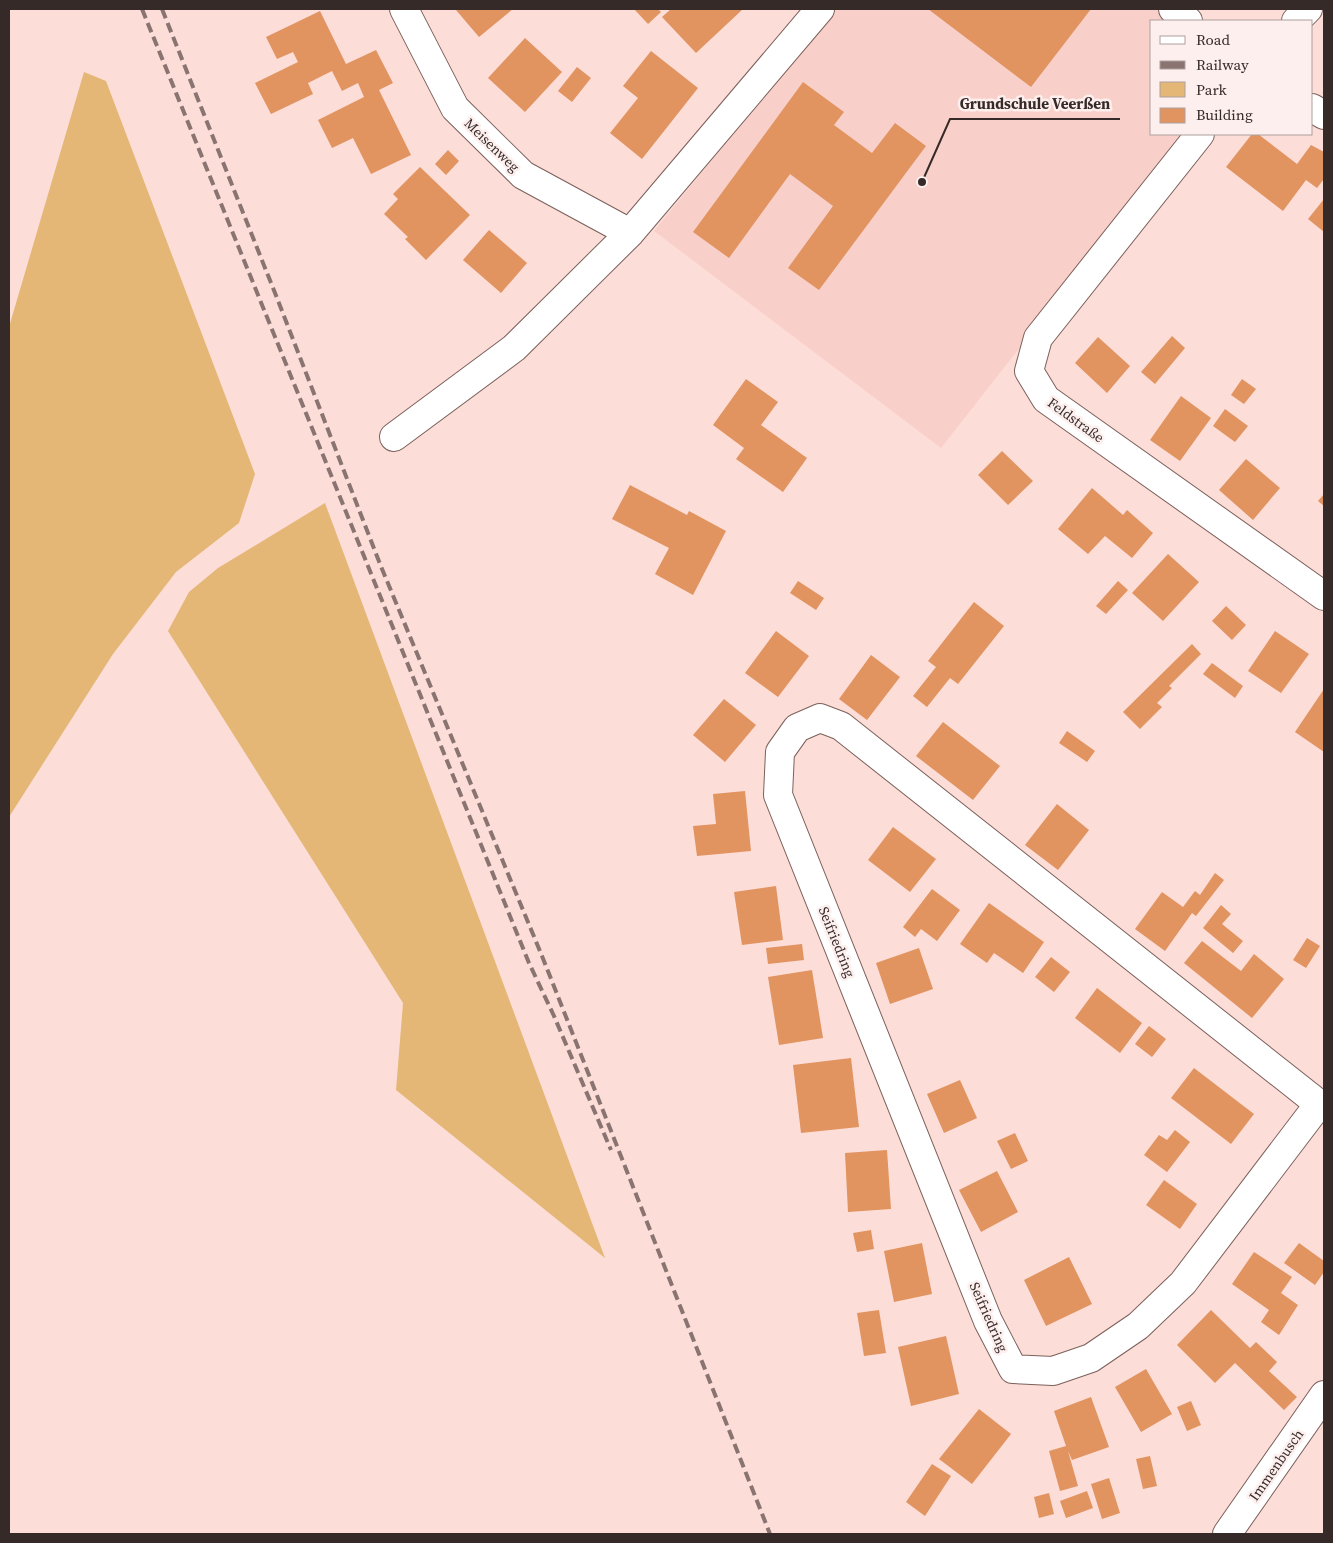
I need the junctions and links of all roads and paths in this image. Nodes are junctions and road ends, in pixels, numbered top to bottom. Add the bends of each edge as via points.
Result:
1 (404, 9) edge
2 (820, 9) edge
3 (1173, 9) edge
4 (1308, 9) edge
5 (1187, 20) edge
6 (1297, 20) edge
7 (1313, 109) edge
8 (1324, 115) edge
9 (1199, 135) edge
10 (630, 232) junction
11 (394, 437) dead end
12 (1324, 596) edge
13 (1322, 1106) edge
14 (1324, 1395) edge
15 (1227, 1534) edge

1 - 10 street, Meisenweg via 454,108 523,175
2 - 10 street
3 - 5 street
4 - 6 street
7 - 8 street
9 - 12 street, Feldstraße via 1038,338 1029,370 1046,399
10 - 11 street via 514,348
13 - 13 street, Seifriedring via 841,726 820,718 797,728 780,752 778,795 988,1321 1013,1369 1053,1372 1092,1358 1138,1326 1183,1283
14 - 15 street, Immenbusch

